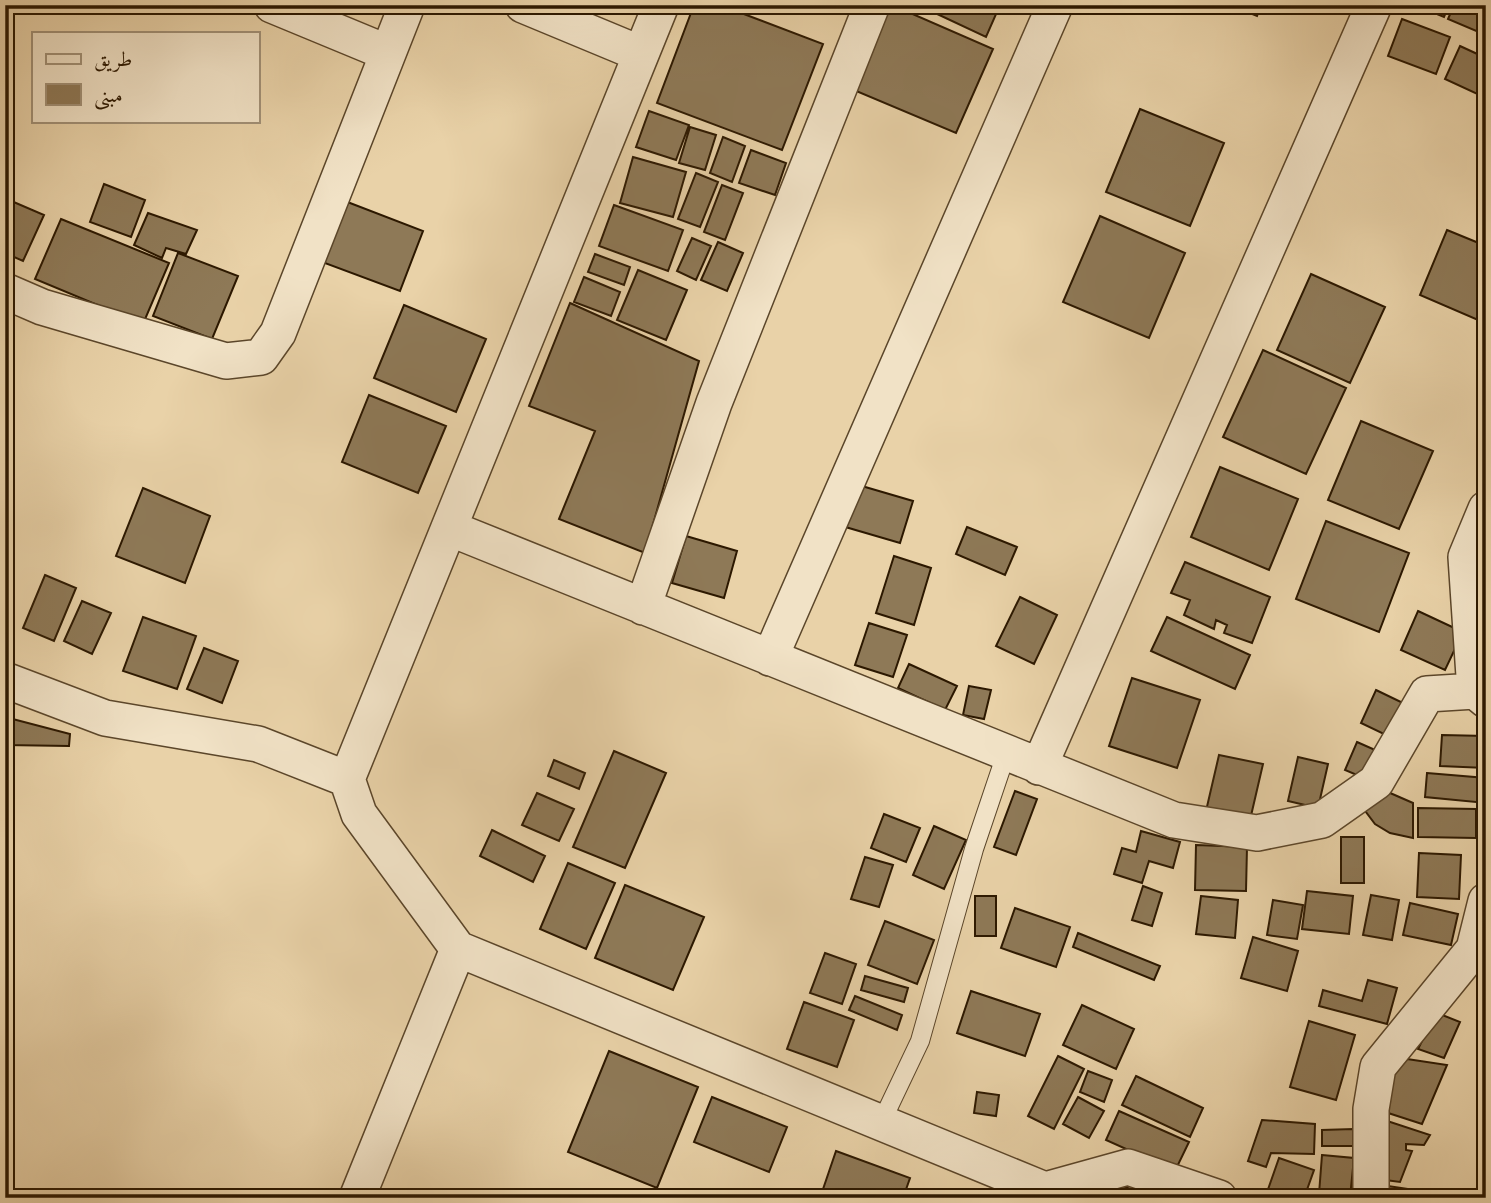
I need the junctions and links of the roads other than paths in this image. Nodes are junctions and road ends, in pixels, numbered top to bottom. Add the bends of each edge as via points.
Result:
1 (272, 5) edge
2 (407, 5) edge
3 (523, 5) edge
4 (661, 5) edge
5 (872, 5) edge
6 (1055, 5) edge
7 (1374, 5) edge
8 (388, 53) junction
9 (641, 54) junction
10 (5, 291) edge
11 (1486, 509) edge
12 (449, 528) junction
13 (643, 607) junction
14 (770, 658) junction
15 (5, 680) edge
16 (1480, 696) edge
17 (1006, 754) junction
18 (1039, 767) junction
19 (347, 779) junction
20 (1486, 901) edge
21 (458, 949) junction
22 (881, 1123) junction
23 (357, 1198) edge
24 (1220, 1198) edge
25 (1371, 1198) edge

1 - 8 street
2 - 8 street
3 - 9 street
4 - 9 street
5 - 13 street via 714,403
6 - 14 street
7 - 18 street
8 - 10 street via 278,333 261,357 226,361 42,307
9 - 12 street
11 - 16 street via 1465,557
12 - 13 street
12 - 19 street
13 - 14 street
14 - 17 street
15 - 19 street via 105,718 258,744
16 - 18 street via 1427,694 1376,782 1322,820 1257,833 1174,820
17 - 18 street
17 - 22 lane via 919,1041
19 - 21 street via 359,814
20 - 25 street via 1474,949 1378,1067 1371,1109
21 - 22 street
21 - 23 street
22 - 24 street via 1045,1190 1128,1167

